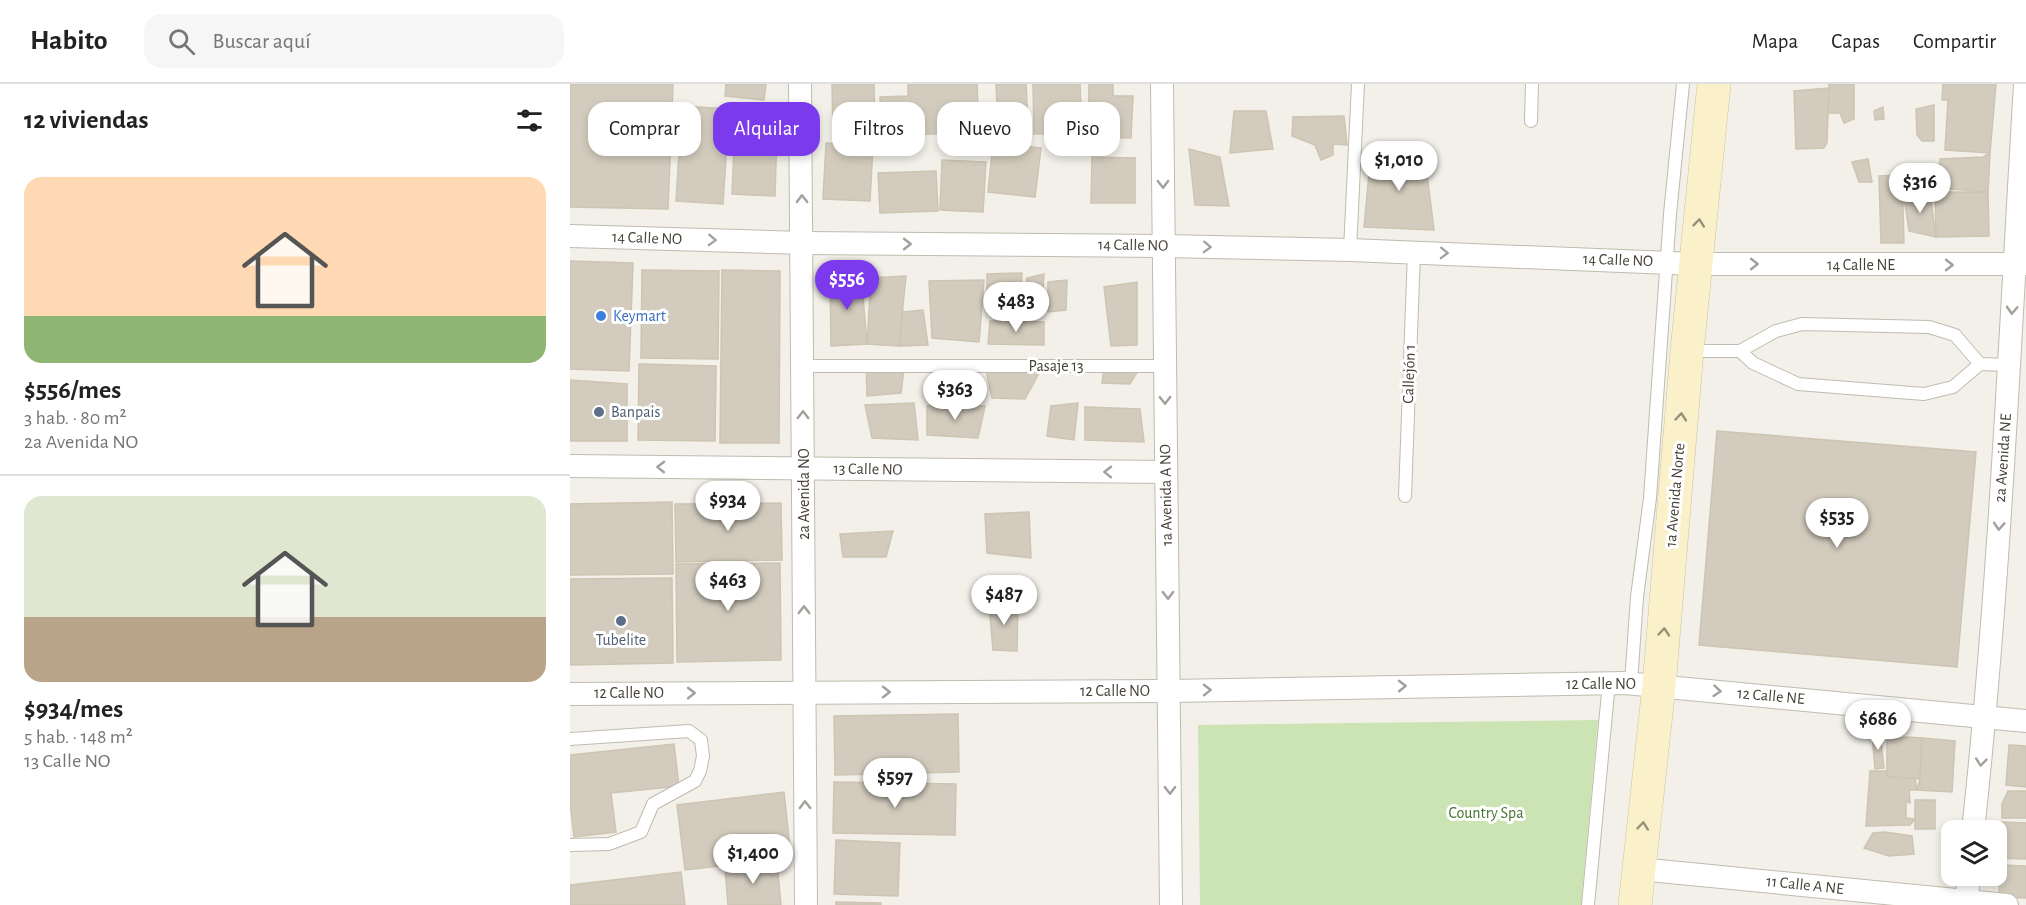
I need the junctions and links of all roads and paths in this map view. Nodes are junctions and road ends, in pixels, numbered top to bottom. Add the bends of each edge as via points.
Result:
1 (801, 84) edge
2 (1162, 84) edge
3 (1358, 84) edge
4 (1532, 84) edge
5 (1683, 84) edge
6 (1714, 84) edge
7 (2025, 84) edge
8 (1531, 122) dead end
9 (570, 236) edge
10 (803, 243) junction
11 (1164, 246) junction
12 (1350, 250) junction
13 (1414, 252) junction
14 (1681, 263) junction
15 (2020, 265) edge
16 (1687, 351) junction
17 (1740, 351) junction
18 (1980, 364) junction
19 (803, 366) junction
20 (1165, 366) junction
21 (2018, 366) edge
22 (570, 466) edge
23 (804, 468) junction
24 (1166, 472) junction
25 (1405, 496) dead end
26 (1633, 684) junction
27 (1169, 691) junction
28 (804, 693) junction
29 (570, 694) edge
30 (1986, 717) junction
31 (2026, 721) edge
32 (570, 739) edge
33 (1974, 820) edge
34 (570, 845) edge
35 (1639, 869) junction
36 (1968, 886) edge
37 (1966, 903) edge
38 (806, 905) edge
39 (1171, 905) edge
40 (1588, 905) edge
41 (1635, 905) edge
42 (2007, 905) edge

10 -> 1 street, 2a Avenida NO
2 -> 11 street, 1a Avenida A NO
3 - 12 lane
4 - 8 lane
5 - 14 lane
14 -> 6 street, 1a Avenida Norte
7 - 15 street, 2a Avenida NE
9 -> 10 street, 14 Calle NO
10 -> 11 street, 14 Calle NO
10 - 19 street, 2a Avenida NO
11 -> 12 street, 14 Calle NO
11 - 20 street, 1a Avenida A NO
12 - 13 street, 14 Calle NO
13 -> 14 street, 14 Calle NO
13 - 25 lane, Callejón 1
14 -> 15 street, 14 Calle NE
14 - 16 street, 1a Avenida Norte
14 - 26 lane via 1637,597
15 -> 21 street, 2a Avenida NE
16 - 17 lane
26 -> 16 street, 1a Avenida Norte
17 - 18 lane via 1753,363 1798,384 1924,394 1953,387
17 - 18 lane via 1776,331 1802,324 1929,327 1955,335
18 - 21 lane
19 - 20 lane, Pasaje 13
23 -> 19 street, 2a Avenida NO
20 -> 24 street, 1a Avenida A NO
21 -> 30 street, 2a Avenida NE
23 -> 22 street, 13 Calle NO
24 -> 23 street, 13 Calle NO
28 -> 23 street, 2a Avenida NO
24 -> 27 street, 1a Avenida A NO
27 -> 26 street, 12 Calle NO
26 -> 30 street, 12 Calle NE
35 -> 26 street, 1a Avenida Norte
26 - 40 lane
28 -> 27 street, 12 Calle NO
27 -> 39 street, 1a Avenida A NO
29 -> 28 street, 12 Calle NO
38 -> 28 street, 2a Avenida NO
30 - 31 street, 12 Calle NE
30 -> 33 street, 2a Avenida NE
32 - 34 lane via 689,730 701,740 703,756 695,781 653,804 641,832 609,844
35 - 37 street, 11 Calle A NE
35 - 41 street, 1a Avenida Norte
36 - 37 street
37 - 42 street, 11 Calle A NE

